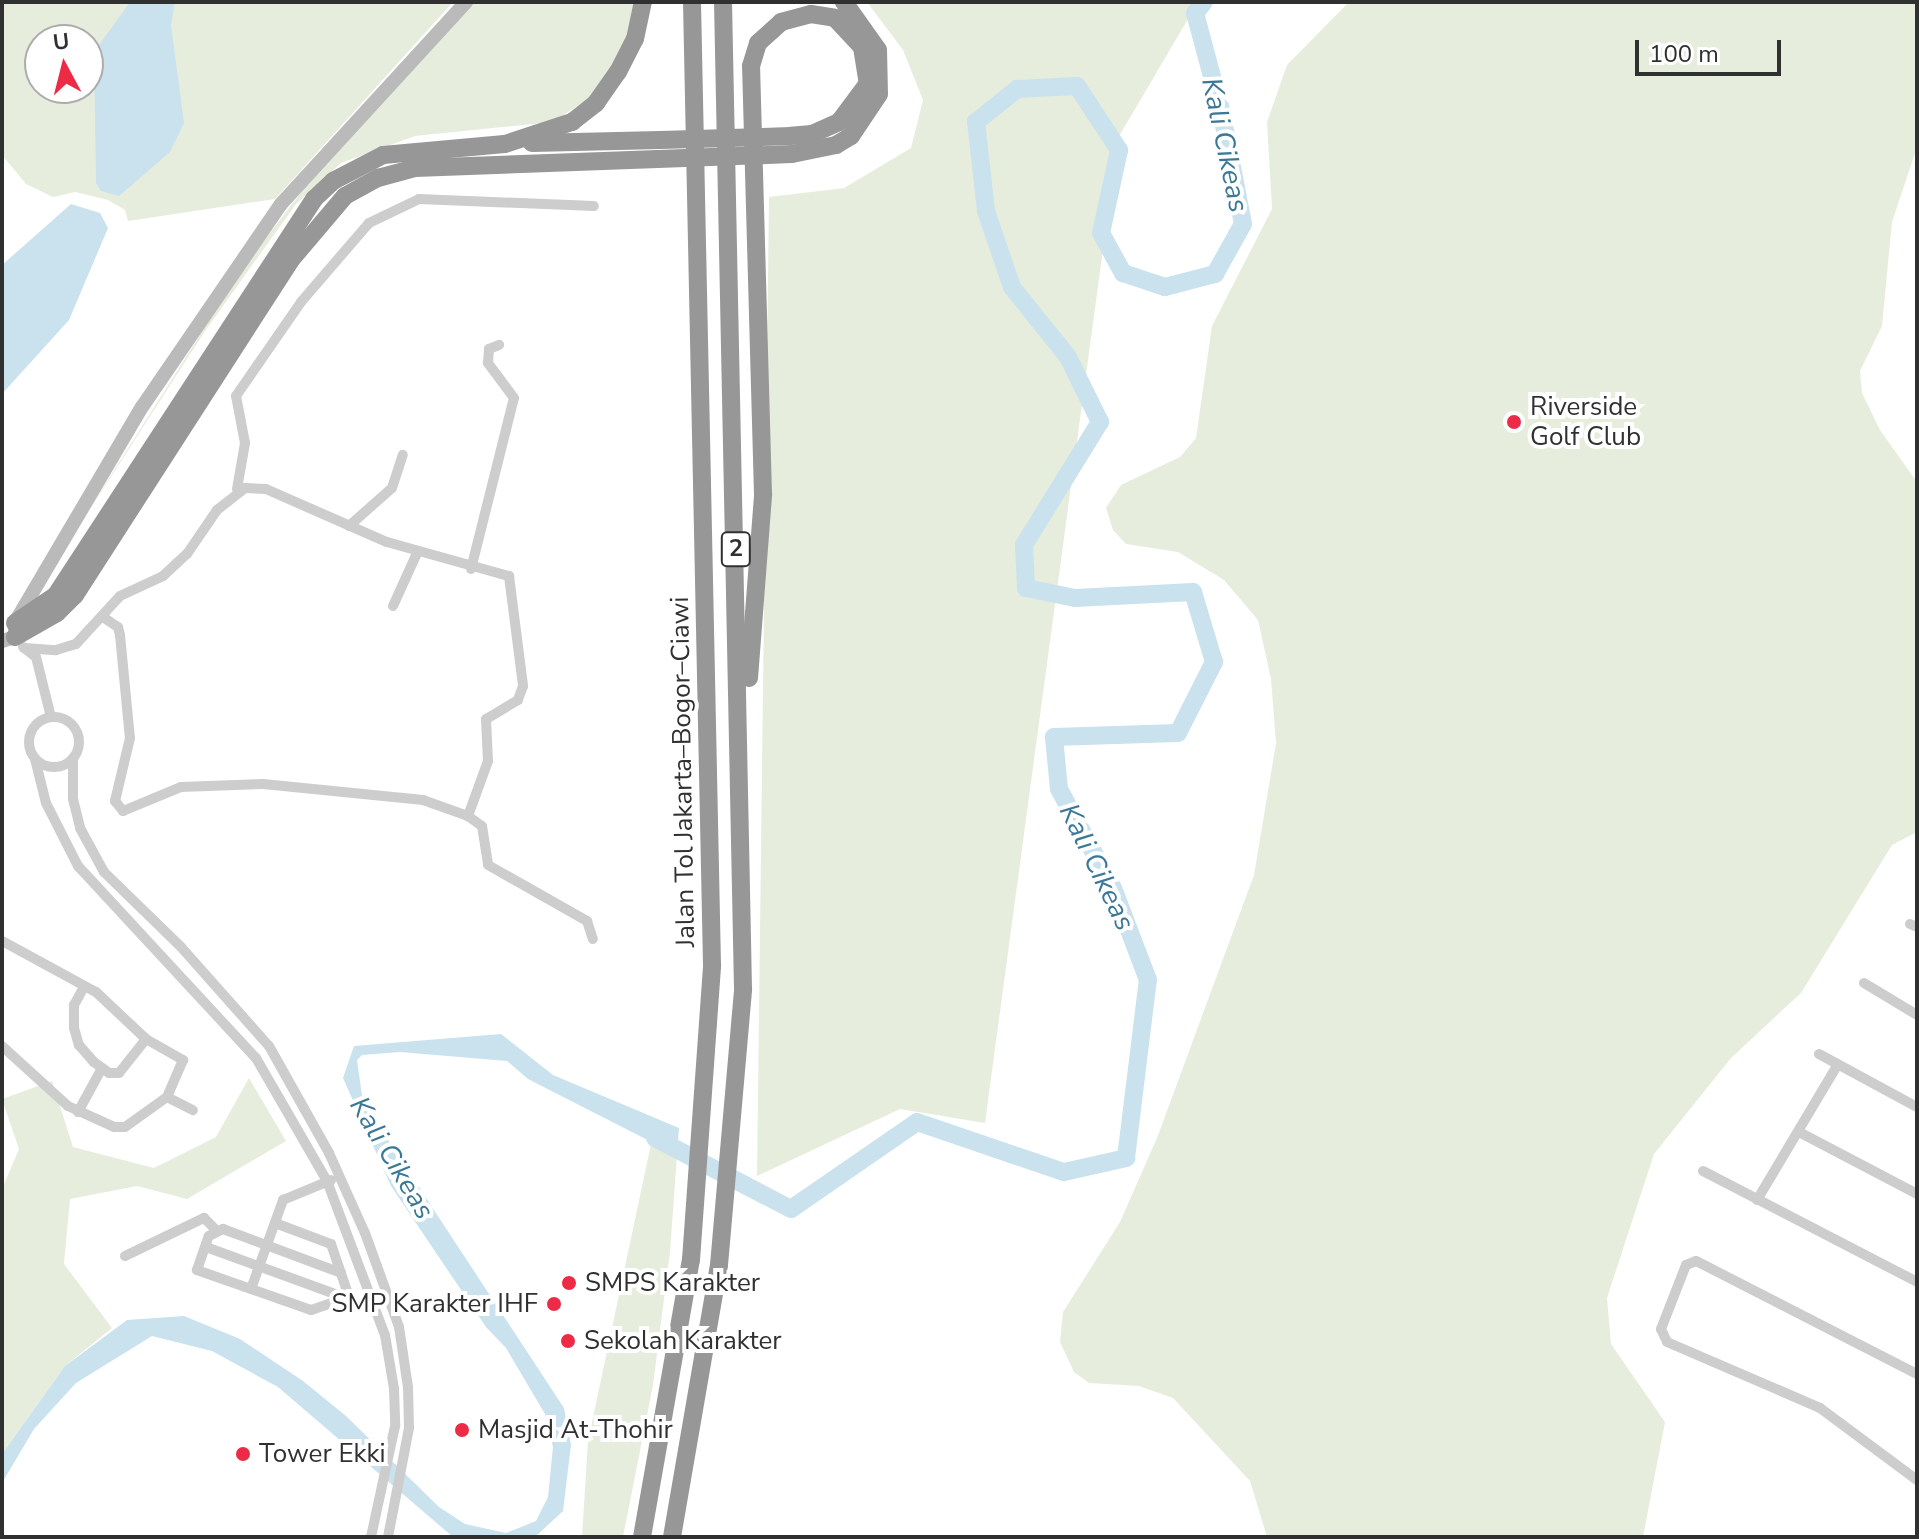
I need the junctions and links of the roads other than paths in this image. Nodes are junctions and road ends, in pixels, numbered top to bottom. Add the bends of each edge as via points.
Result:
1 (466, 2) edge
2 (643, 2) edge
3 (692, 2) edge
4 (723, 2) edge
5 (844, 2) edge
6 (505, 144) junction
7 (792, 145) junction
8 (659, 149) junction
9 (594, 206) dead end
10 (499, 345) dead end
11 (403, 455) dead end
12 (237, 489) junction
13 (349, 526) junction
14 (418, 551) junction
15 (471, 569) junction
16 (393, 606) dead end
17 (103, 617) junction
18 (10, 638) edge
19 (51, 717) junction
20 (73, 758) junction
21 (35, 759) junction
22 (742, 783) junction
23 (468, 816) junction
24 (593, 939) dead end
25 (2, 941) edge
26 (1864, 983) dead end
27 (84, 987) junction
28 (1917, 1015) edge
29 (146, 1039) junction
30 (2, 1046) edge
31 (269, 1046) junction
32 (1819, 1054) dead end
33 (256, 1058) junction
34 (1838, 1064) junction
35 (102, 1068) junction
36 (167, 1097) junction
37 (1917, 1107) edge
38 (193, 1110) dead end
39 (78, 1112) junction
40 (1799, 1132) junction
41 (1703, 1171) dead end
42 (341, 1176) junction
43 (327, 1181) junction
44 (1917, 1194) edge
45 (1757, 1200) junction
46 (275, 1223) junction
47 (216, 1230) junction
48 (365, 1233) junction
49 (351, 1243) junction
50 (267, 1245) junction
51 (206, 1247) junction
52 (125, 1256) dead end
53 (259, 1267) junction
54 (341, 1273) junction
55 (1917, 1282) edge
56 (251, 1289) junction
57 (346, 1298) junction
58 (1917, 1374) edge
59 (1917, 1480) edge
60 (371, 1537) edge
61 (388, 1537) edge
62 (642, 1537) edge
63 (672, 1537) edge

1 - 18 main road via 281,204 142,407
2 - 6 highway via 635,39 596,103 572,122
3 - 62 highway, Jalan Tol Jakarta–Bogor–Ciawi / 2 via 713,852 707,1082 696,1210
4 - 22 highway, 2
5 - 7 highway via 878,50 879,94 868,117 836,145
6 - 8 highway
6 - 18 highway via 383,155 333,181 314,199 56,595
7 - 8 highway, bridge
7 - 22 highway via 839,122 868,83 862,47 835,18 811,14 781,22 758,43 751,66 763,494
8 - 18 highway via 415,168 378,178 345,196 290,261 75,595 57,613
9 - 12 street via 419,199 369,223 301,302 236,396 245,443
10 - 15 street via 489,349 488,363 514,398
11 - 13 street via 392,488
12 - 13 street via 266,489
12 - 17 street via 187,554 163,576 120,596
13 - 14 street
14 - 15 street
14 - 16 street
15 - 23 street via 511,579 523,674 520,697 486,719 488,761
17 - 18 street via 76,644
17 - 23 street via 118,627 123,664 129,757 115,801 123,811 181,787 263,784 423,800
18 - 19 street via 36,657
19 - 20 street via 63,718 77,730 79,747
19 - 21 street via 32,730 29,742
20 - 21 street via 52,767
20 - 31 street via 80,828 104,872 181,947
21 - 33 street via 46,803 78,866
22 - 63 highway, 2 via 743,989 736,1097 702,1382
23 - 24 street via 482,826 488,865 587,921
25 - 27 street
26 - 28 street
27 - 29 street via 107,1001
27 - 35 street via 74,1005 74,1028 79,1045
29 - 35 street via 119,1073
29 - 36 street via 183,1060
30 - 39 street via 41,1086
31 - 33 street
31 - 42 street
32 - 34 street
33 - 43 street
34 - 37 street
34 - 40 street
35 - 39 street
36 - 38 street
36 - 39 street via 125,1127
40 - 44 street
40 - 45 street
41 - 45 street
42 - 43 street
42 - 48 street
43 - 46 street via 283,1200
43 - 49 street
45 - 55 street
46 - 50 street
46 - 54 street via 331,1244
47 - 50 street
47 - 51 street
47 - 52 street via 204,1218
48 - 49 street
48 - 61 street via 399,1327 408,1387 404,1461
49 - 60 street via 385,1335 395,1426
50 - 53 street
50 - 54 street
51 - 53 street
51 - 56 street via 197,1270
53 - 56 street
53 - 57 street
54 - 57 street
56 - 57 street via 311,1310
58 - 59 street via 1696,1261 1686,1265 1661,1329 1667,1342 1820,1408

